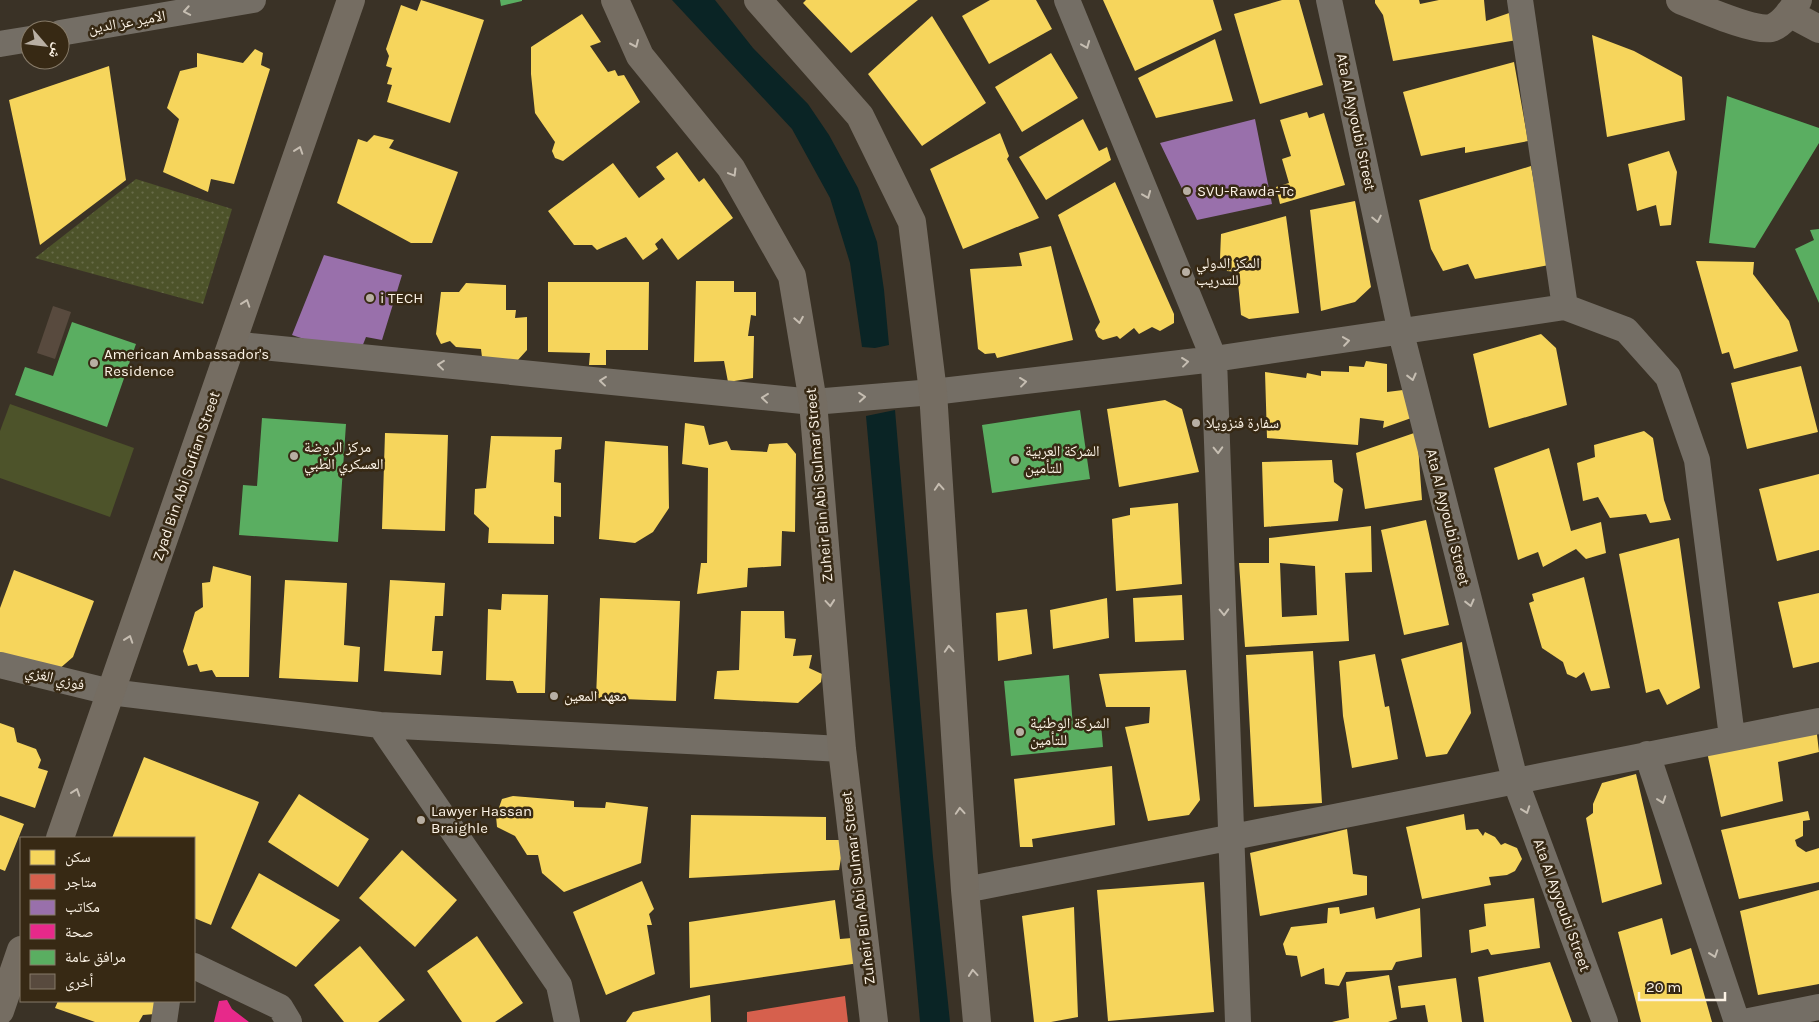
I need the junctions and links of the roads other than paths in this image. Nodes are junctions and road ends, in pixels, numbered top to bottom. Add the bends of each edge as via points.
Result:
1 (253, 0) edge
2 (351, 0) edge
3 (615, 0) edge
4 (758, 0) edge
5 (1067, 0) edge
6 (1330, 0) edge
7 (1520, 0) edge
8 (1680, 0) edge
9 (1793, 6) edge
10 (1819, 29) edge
11 (70, 31) edge
12 (20, 41) edge
13 (0, 44) edge
14 (1565, 307) junction
15 (1401, 333) junction
16 (231, 344) junction
17 (1214, 359) junction
18 (933, 392) junction
19 (813, 402) junction
20 (0, 665) edge
21 (110, 692) junction
22 (1819, 721) edge
23 (380, 725) junction
24 (1732, 737) junction
25 (842, 749) junction
26 (1647, 754) junction
27 (1515, 780) junction
28 (60, 837) edge
29 (1232, 837) junction
30 (965, 890) junction
31 (20, 953) edge
32 (195, 966) edge
33 (167, 1002) edge
34 (1819, 1007) edge
35 (0, 1011) edge
36 (164, 1022) edge
37 (289, 1022) edge
38 (567, 1022) edge
39 (874, 1022) edge
40 (977, 1022) edge
41 (1238, 1022) edge
42 (1605, 1022) edge
43 (1737, 1022) edge
44 (1744, 1022) edge

1 -> 11 street, الامير عز الدين
16 -> 2 street, Zyad Bin Abi Sufian Street
3 -> 19 street, Zuheir Bin Abi Sulmar Street via 640,56 731,168 792,276
4 - 18 street via 860,116 912,222
5 -> 17 street
6 -> 15 street, Ata Al Ayyoubi Street
7 - 14 street
8 - 9 street via 1755,27 1771,28
9 - 10 street
12 - 13 street
14 - 15 street
14 - 24 street via 1626,330 1668,377 1697,460
17 -> 15 street
15 -> 27 street, Ata Al Ayyoubi Street
19 -> 16 street
21 -> 16 street, Zyad Bin Abi Sufian Street
18 -> 17 street
17 -> 29 street
19 -> 18 street
30 -> 18 street
19 -> 25 street, Zuheir Bin Abi Sulmar Street
20 - 21 street, فوزي الغزي
21 - 23 street, فوزي الغزي
28 -> 21 street, Zyad Bin Abi Sufian Street
22 - 24 street
23 - 25 street, فوزي الغزي
23 - 38 street via 559,985
24 - 26 street
25 - 39 street, Zuheir Bin Abi Sulmar Street
26 - 27 street
26 -> 43 street
27 - 29 street
27 -> 42 street, Ata Al Ayyoubi Street
29 - 30 street
29 - 41 street
40 -> 30 street
31 - 35 street
32 - 37 street via 280,1007
33 - 36 street
34 - 44 street

